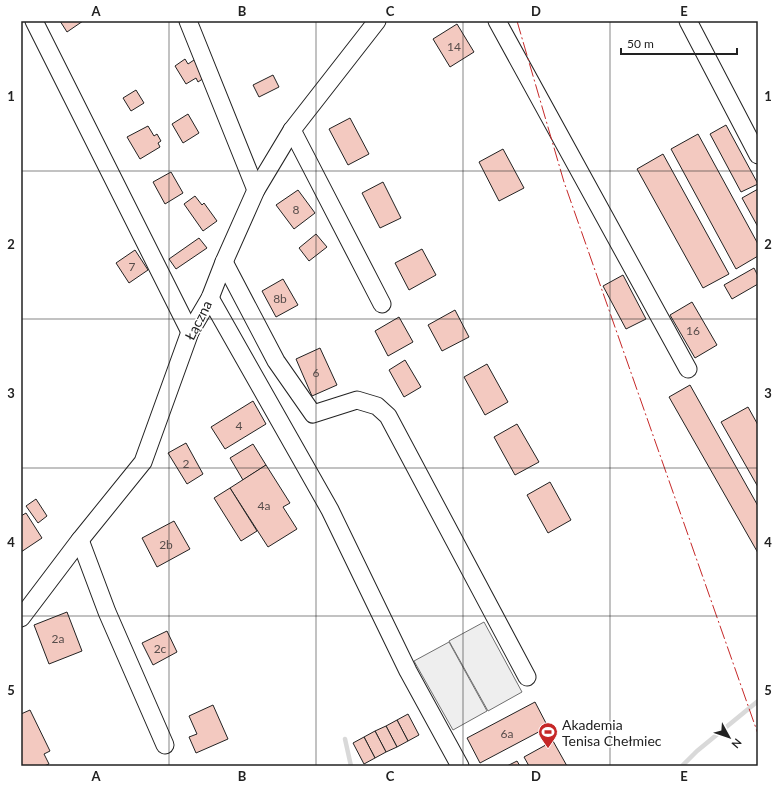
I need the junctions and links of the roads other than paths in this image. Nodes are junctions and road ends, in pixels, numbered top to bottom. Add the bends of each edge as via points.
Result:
1 (34, 21) edge
2 (188, 21) edge
3 (377, 21) edge
4 (497, 21) edge
5 (688, 21) edge
6 (696, 21) edge
7 (292, 130) junction
8 (758, 134) edge
9 (758, 155) edge
10 (256, 190) junction
11 (224, 262) junction
12 (210, 298) junction
13 (382, 304) dead end
14 (190, 332) junction
15 (688, 369) dead end
16 (80, 540) junction
17 (21, 618) edge
18 (527, 677) dead end
19 (165, 746) dead end
20 (460, 766) edge

1 - 14 street
2 - 10 street
3 - 7 street, Łączna
4 - 15 street
5 - 9 street
6 - 8 street
7 - 10 street, Łączna
7 - 13 street
10 - 11 street, Łączna
11 - 12 street, Łączna
11 - 18 street via 276,361 313,414 357,400 378,406 388,416
12 - 14 street, Łączna
12 - 20 street via 330,510 408,671
14 - 16 street, Łączna via 143,462
16 - 17 street, Łączna
16 - 19 street via 107,612

